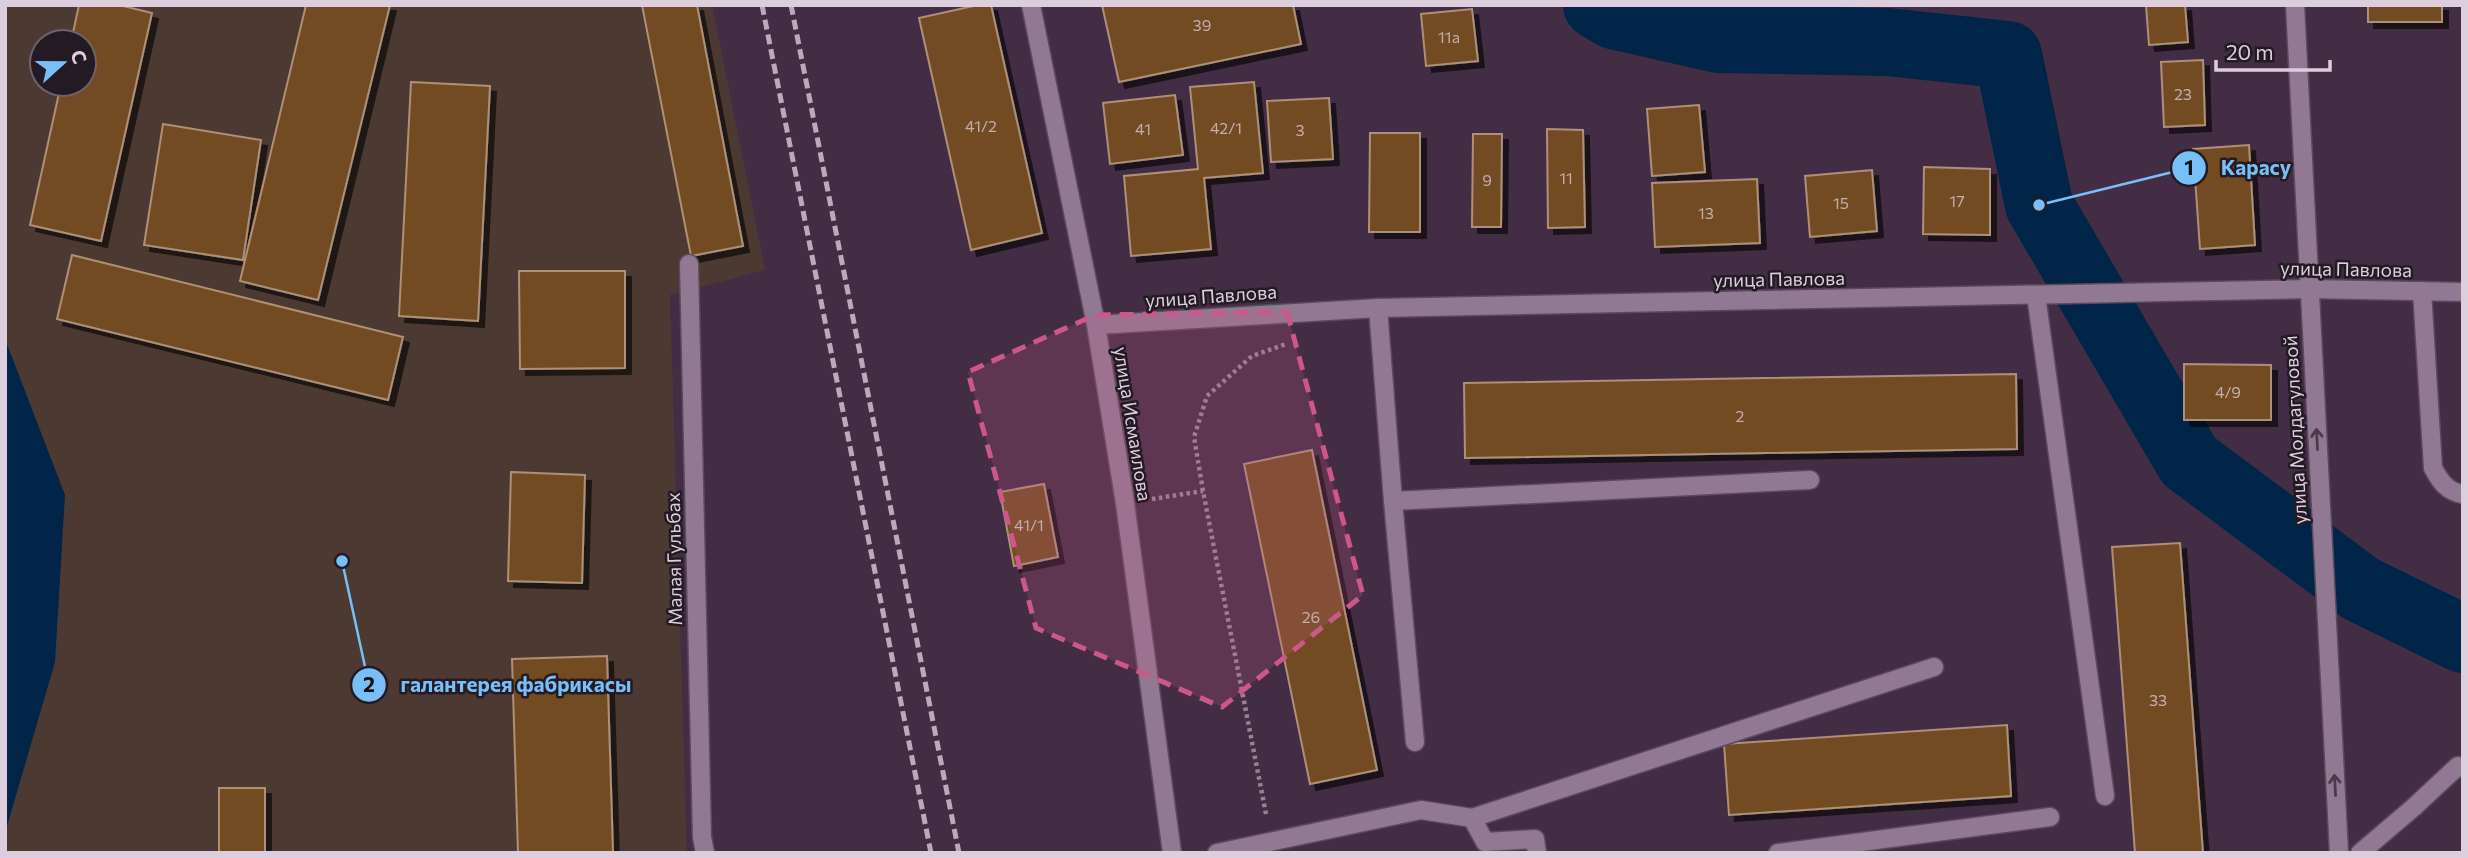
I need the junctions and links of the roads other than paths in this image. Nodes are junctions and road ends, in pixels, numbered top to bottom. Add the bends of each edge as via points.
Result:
1 (1031, 5) edge
2 (2295, 5) edge
3 (689, 264) dead end
4 (2309, 289) junction
5 (2422, 291) junction
6 (2463, 292) edge
7 (2036, 295) junction
8 (1378, 308) junction
9 (1097, 325) junction
10 (1810, 480) dead end
11 (2463, 494) edge
12 (1393, 501) junction
13 (1934, 667) dead end
14 (1415, 742) dead end
15 (2463, 768) edge
16 (2105, 796) dead end
17 (2050, 817) dead end
18 (1472, 818) junction
19 (705, 853) edge
20 (1172, 853) edge
21 (1217, 853) edge
22 (1538, 853) edge
23 (1778, 853) edge
24 (2339, 853) edge
25 (2360, 853) edge

1 - 9 street, улица Исмаилова
2 - 4 street, улица Молдагуловой
3 - 19 street, Малая Гульбах
4 - 5 street, улица Павлова
4 - 7 street, улица Павлова
24 -> 4 street, улица Молдагуловой
5 - 6 street, улица Павлова
5 - 11 street via 2433,468 2442,483
7 - 8 street, улица Павлова
7 - 16 street
8 - 9 street, улица Павлова
8 - 12 street
9 - 20 street, улица Исмаилова
10 - 12 street
12 - 14 street
13 - 18 street
15 - 25 street via 2458,766
17 - 23 street
18 - 21 street via 1421,810
18 - 22 street via 1485,842 1535,839

